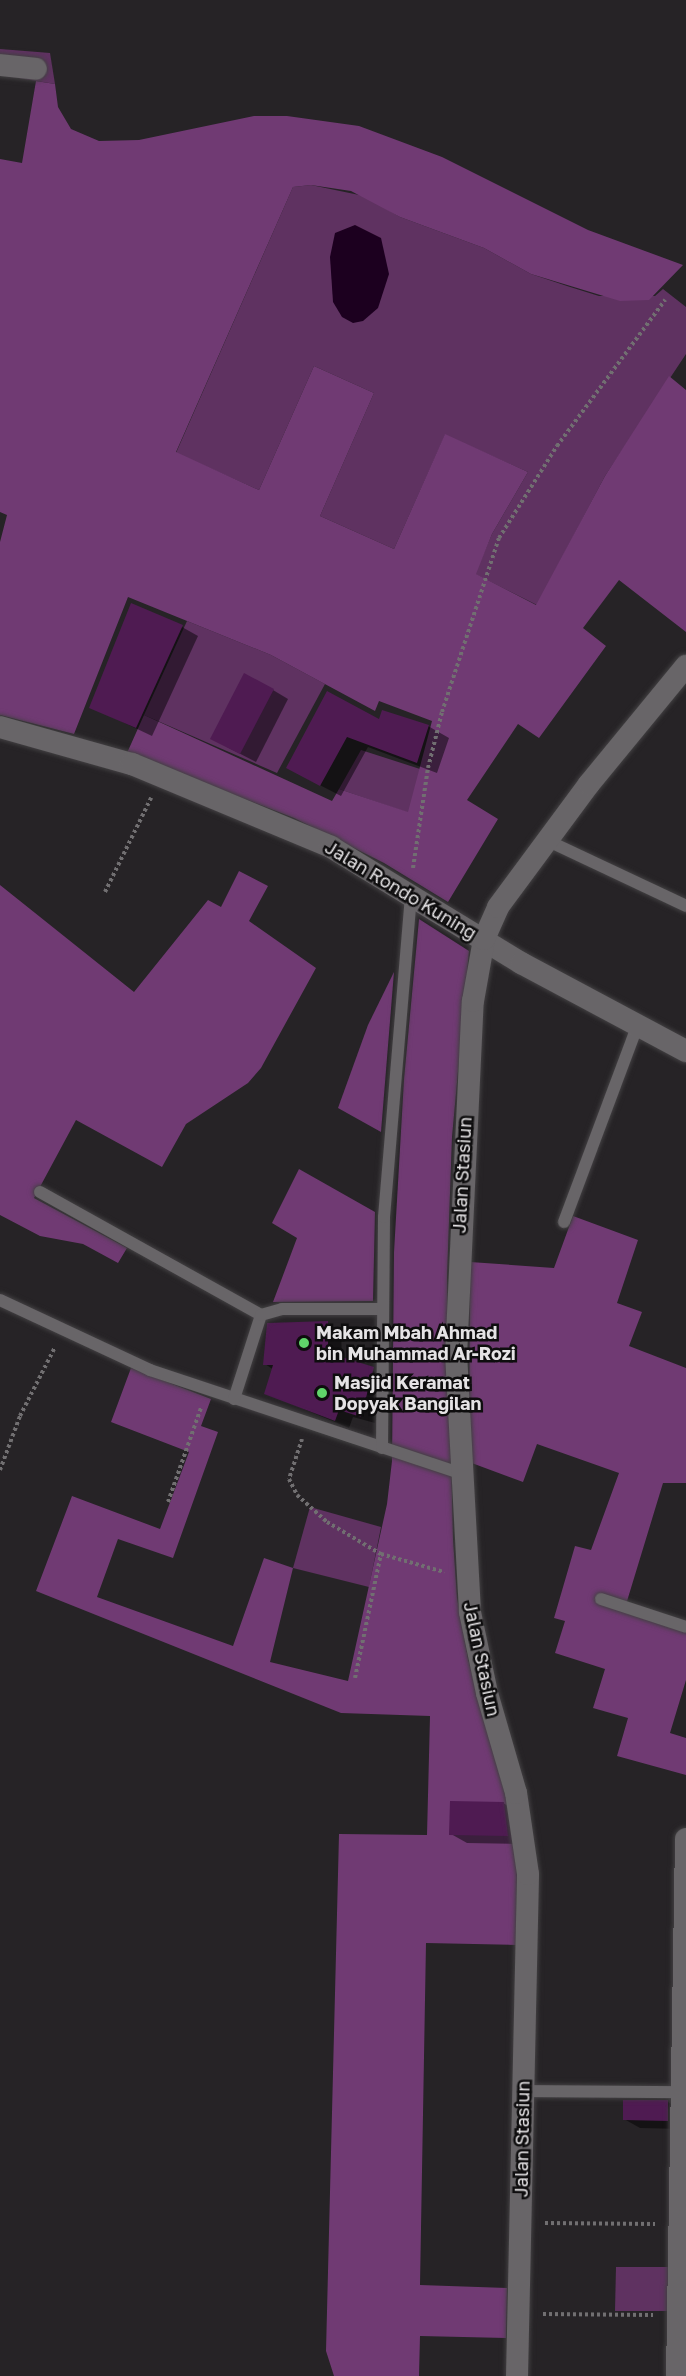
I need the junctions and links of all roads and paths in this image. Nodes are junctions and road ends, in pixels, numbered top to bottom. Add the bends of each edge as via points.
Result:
1 (0, 65) edge
2 (36, 69) dead end
3 (665, 300) dead end
4 (686, 666) edge
5 (0, 727) edge
6 (162, 776) junction
7 (546, 840) junction
8 (105, 892) dead end
9 (411, 895) junction
10 (686, 906) edge
11 (484, 939) junction
12 (637, 1027) junction
13 (686, 1051) edge
14 (40, 1192) dead end
15 (564, 1222) dead end
16 (0, 1300) edge
17 (382, 1309) junction
18 (261, 1315) junction
19 (64, 1330) junction
20 (207, 1390) junction
21 (234, 1399) junction
22 (308, 1425) junction
23 (382, 1448) junction
24 (0, 1470) edge
25 (460, 1473) junction
26 (168, 1502) dead end
27 (381, 1554) junction
28 (467, 1577) junction
29 (601, 1599) dead end
30 (686, 1627) edge
31 (355, 1678) dead end
32 (686, 1839) edge
33 (523, 2091) junction
34 (682, 2092) junction
35 (520, 2222) junction
36 (679, 2225) junction
37 (682, 2284) edge
38 (518, 2314) junction
39 (678, 2316) junction
40 (517, 2376) edge
41 (676, 2376) edge

1 - 2 street
3 - 9 path via 557,446 499,538 442,712 420,815
4 - 7 street, Jalan Stasiun
5 - 6 street, Jalan Rondo Kuning via 85,749
6 - 8 path
6 - 9 street, Jalan Rondo Kuning via 331,847
7 - 10 lane
7 - 11 street, Jalan Stasiun via 498,907
9 - 11 street, Jalan Rondo Kuning
9 - 17 lane via 390,1126
11 - 12 street, Jalan Rondo Kuning
11 - 25 street, Jalan Stasiun via 467,1066 458,1260
12 - 13 street, Jalan Rondo Kuning
12 - 15 lane
14 - 18 lane
16 - 19 lane
17 - 18 lane via 282,1310
17 - 23 lane
18 - 21 lane
19 - 20 lane
19 - 24 path via 20,1416
20 - 21 lane
20 - 26 path
21 - 22 lane
22 - 23 lane
22 - 27 path via 290,1470 291,1487 327,1522
23 - 25 lane
25 - 28 street, Jalan Stasiun
27 - 28 path
27 - 31 path
28 - 33 street, Jalan Stasiun via 475,1644 516,1792 528,1874
29 - 30 lane
32 - 34 street
33 - 34 lane
33 - 35 street, Jalan Stasiun
34 - 36 street
35 - 36 path
35 - 38 street, Jalan Stasiun
36 - 37 street
37 - 39 street
38 - 39 path
38 - 40 street, Jalan Stasiun
39 - 41 street

